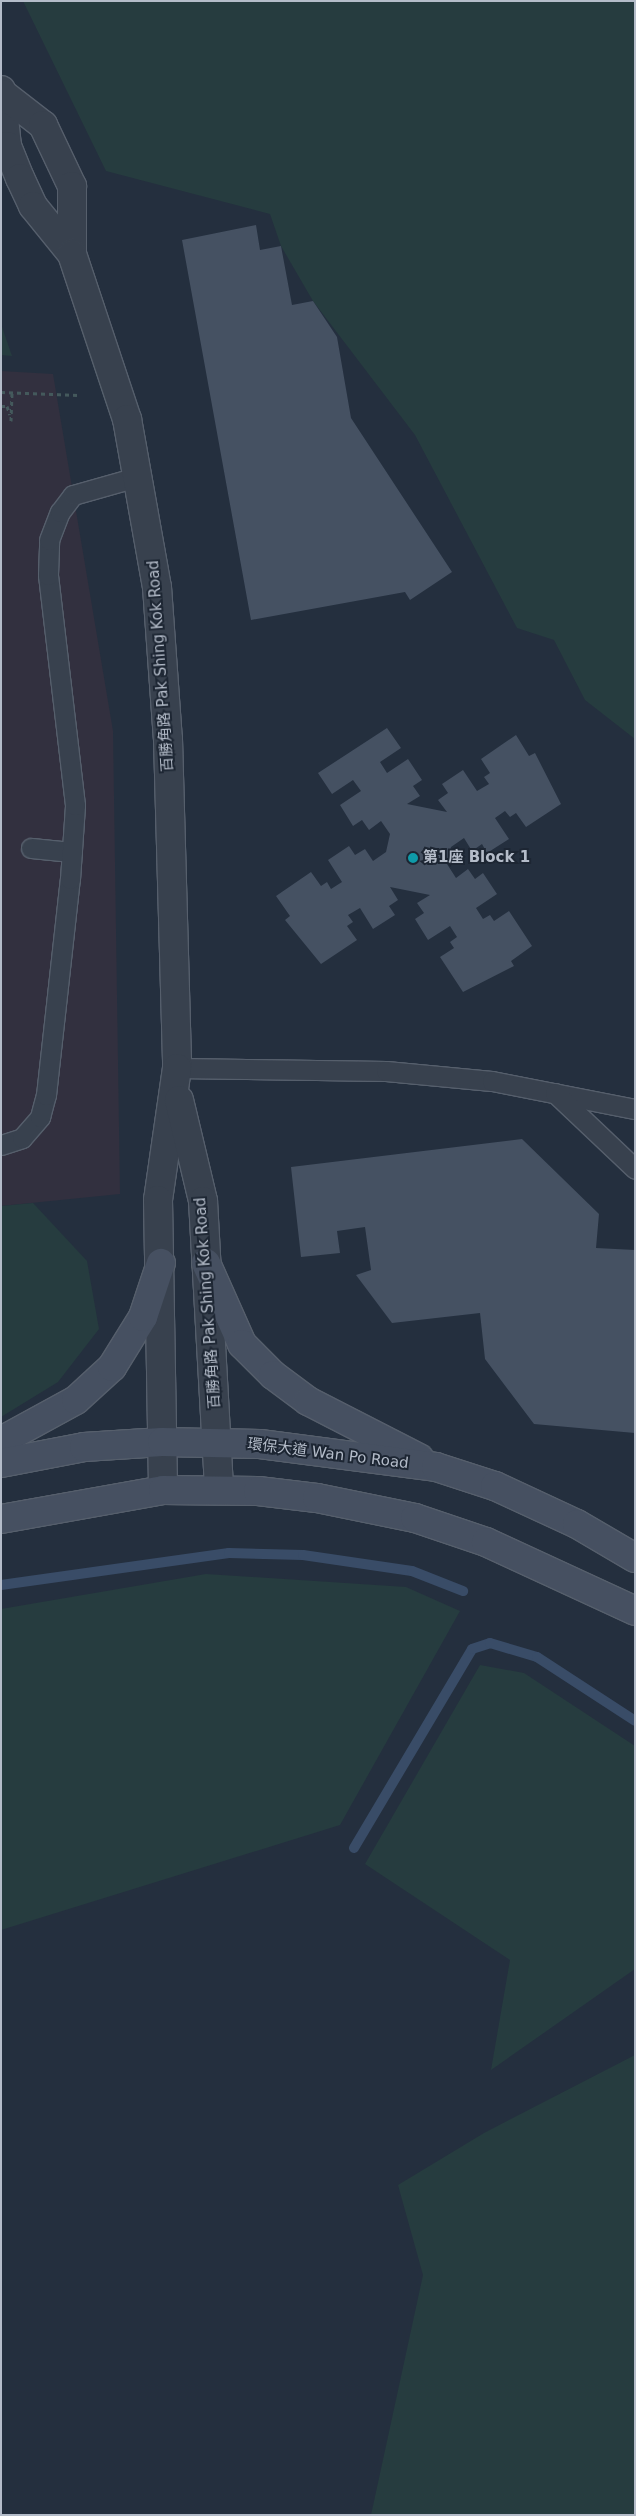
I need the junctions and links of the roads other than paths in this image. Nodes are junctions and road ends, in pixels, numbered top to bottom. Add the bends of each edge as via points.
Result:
1 (2, 92) edge
2 (72, 254) junction
3 (141, 481) junction
4 (31, 848) dead end
5 (72, 852) junction
6 (177, 1078) junction
7 (555, 1093) junction
8 (635, 1109) edge
9 (1, 1145) edge
10 (635, 1169) edge
11 (161, 1263) junction
12 (206, 1263) junction
13 (1, 1441) edge
14 (162, 1442) junction
15 (217, 1443) junction
16 (1, 1463) edge
17 (436, 1467) junction
18 (163, 1490) junction
19 (219, 1490) junction
20 (1, 1519) edge
21 (635, 1558) edge
22 (635, 1611) edge

1 - 2 street, 百勝角路 Pak Shing Kok Road via 7,146 20,178 33,206
1 - 2 street, 百勝角路 Pak Shing Kok Road via 43,125 72,186
2 - 3 street, 百勝角路 Pak Shing Kok Road via 113,370
3 - 5 lane via 73,496 60,512 47,557 74,774
3 - 6 street, 百勝角路 Pak Shing Kok Road via 157,587 168,739
4 - 5 lane
5 - 9 lane via 46,1094 40,1117 22,1138
6 - 7 lane via 386,1071
6 - 11 street, 百勝角路 Pak Shing Kok Road via 158,1200
6 - 12 street, 百勝角路 Pak Shing Kok Road via 203,1201
7 - 8 lane
7 - 10 lane
11 - 13 main road via 143,1317 112,1367 76,1400
11 - 14 street, 百勝角路 Pak Shing Kok Road
12 - 15 street, 百勝角路 Pak Shing Kok Road
12 - 17 main road via 242,1344 273,1375 308,1401
14 - 15 main road, 環保大道 Wan Po Road
14 - 16 main road, 環保大道 Wan Po Road via 84,1447
14 - 18 street, 百勝角路 Pak Shing Kok Road
15 - 17 main road, 環保大道 Wan Po Road via 260,1444
15 - 19 street, 百勝角路 Pak Shing Kok Road
17 - 21 main road, 環保大道 Wan Po Road via 504,1490
18 - 19 main road
18 - 20 main road
19 - 22 main road via 318,1498 415,1518 544,1565

